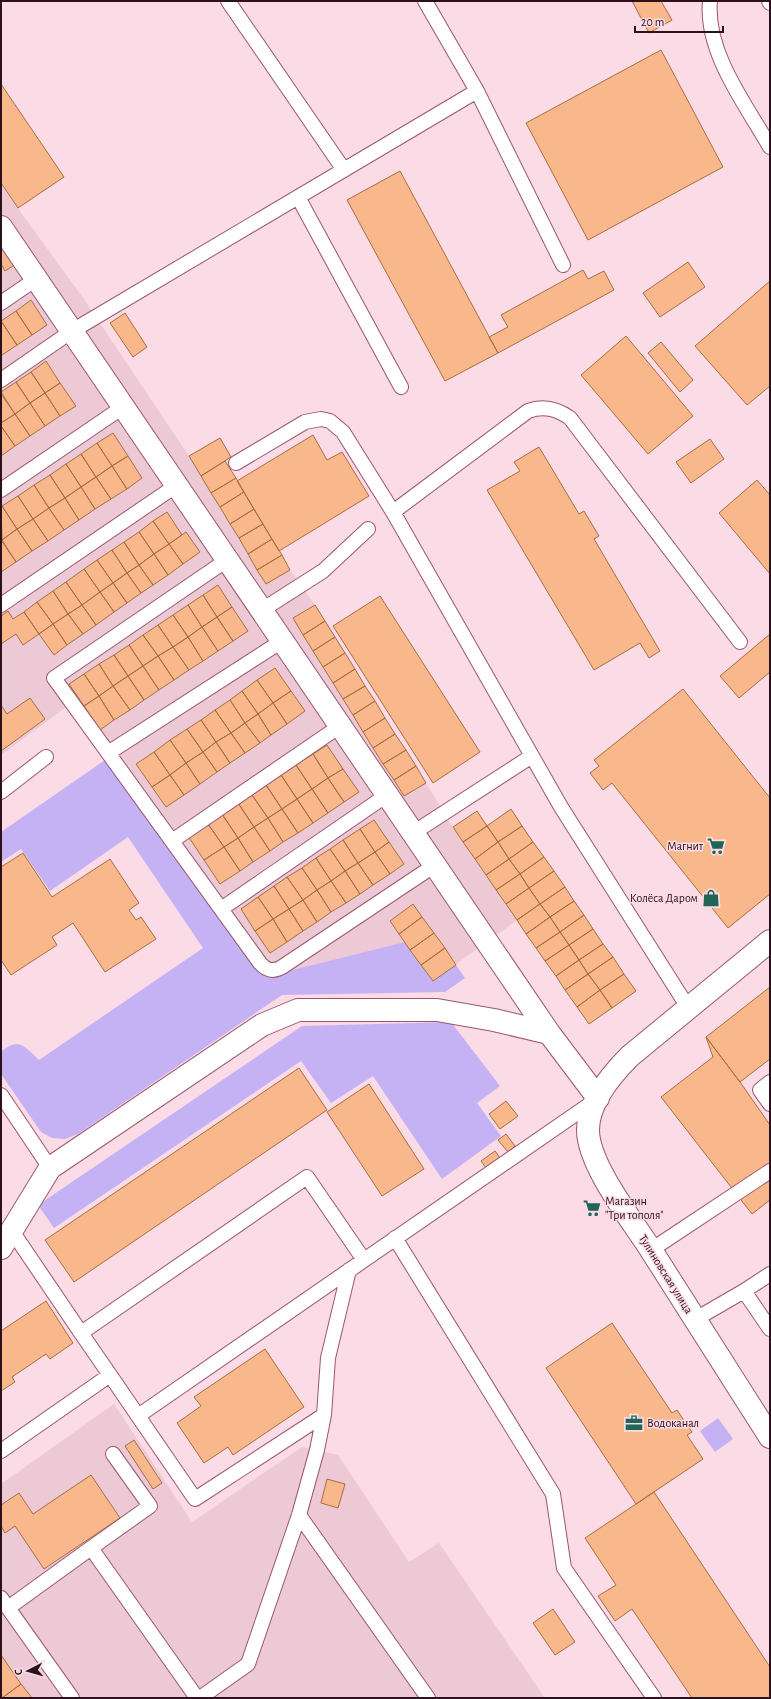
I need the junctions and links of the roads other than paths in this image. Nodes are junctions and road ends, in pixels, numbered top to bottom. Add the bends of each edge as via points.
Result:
1 (228, 1) edge
2 (425, 1) edge
3 (710, 1) edge
4 (476, 91) junction
5 (770, 147) edge
6 (344, 170) junction
7 (298, 198) junction
8 (1, 227) edge
9 (563, 265) dead end
10 (36, 279) junction
11 (1, 303) edge
12 (72, 331) junction
13 (1, 380) edge
14 (401, 387) dead end
15 (123, 407) junction
16 (236, 463) dead end
17 (177, 485) junction
18 (1, 490) edge
19 (393, 512) junction
20 (368, 529) dead end
21 (227, 560) junction
22 (1, 605) edge
23 (262, 610) junction
24 (282, 641) junction
25 (740, 642) dead end
26 (340, 726) junction
27 (108, 753) junction
28 (532, 756) junction
29 (46, 757) dead end
30 (1, 792) edge
31 (387, 795) junction
32 (413, 833) junction
33 (172, 841) junction
34 (435, 865) junction
35 (221, 909) junction
36 (770, 942) edge
37 (689, 1008) junction
38 (549, 1033) junction
39 (770, 1082) edge
40 (1, 1095) edge
41 (598, 1098) junction
42 (770, 1104) edge
43 (50, 1168) junction
44 (770, 1171) edge
45 (396, 1238) junction
46 (6, 1239) edge
47 (651, 1250) junction
48 (364, 1260) junction
49 (349, 1270) junction
50 (770, 1274) edge
51 (744, 1291) junction
52 (694, 1320) junction
53 (770, 1329) edge
54 (81, 1333) junction
55 (110, 1375) junction
56 (324, 1414) junction
57 (138, 1416) junction
58 (770, 1437) edge
59 (1, 1451) edge
60 (113, 1454) dead end
61 (298, 1515) junction
62 (91, 1548) junction
63 (4, 1603) edge
64 (72, 1698) edge
65 (197, 1698) edge
66 (200, 1698) edge
67 (428, 1698) edge
68 (654, 1698) edge

1 - 6 lane
2 - 4 lane
3 - 5 lane via 715,44 730,79
4 - 6 lane
4 - 9 lane
6 - 7 lane
7 - 12 lane
7 - 14 lane
8 - 10 street
10 - 11 lane
10 - 12 street
12 - 13 lane
12 - 15 street
15 - 17 street
15 - 18 lane
16 - 19 lane via 305,422 321,419 330,421 343,432
17 - 21 street
17 - 22 lane
19 - 25 lane via 528,412 545,408 559,410 570,418
19 - 28 lane
20 - 23 lane via 323,571
21 - 23 street
21 - 27 lane via 54,678
23 - 24 street
24 - 26 street
24 - 27 lane
26 - 31 street
26 - 33 lane
27 - 33 lane
28 - 32 lane
28 - 37 lane via 561,807
29 - 30 lane
31 - 32 street
31 - 35 lane
32 - 34 street
33 - 35 lane
34 - 35 lane via 277,970 264,967
34 - 38 street
36 - 37 street, Тулиновская улица
37 - 41 street, Тулиновская улица via 626,1060 613,1074
38 - 41 street
38 - 43 street via 437,1010 298,1010 262,1024
39 - 42 lane via 760,1090
40 - 43 lane
41 - 45 lane
41 - 47 street, Тулиновская улица via 589,1116 589,1140 594,1157
43 - 46 street
44 - 47 lane
45 - 48 lane
45 - 68 lane via 553,1494 564,1568
46 - 54 lane
47 - 52 street, Тулиновская улица
48 - 49 lane
48 - 54 lane via 307,1177
49 - 56 lane via 328,1358
49 - 57 lane
50 - 51 lane
51 - 52 lane
51 - 53 lane
52 - 58 street, Тулиновская улица
54 - 55 lane
55 - 57 lane
55 - 59 lane
56 - 57 lane via 195,1499
56 - 61 lane via 317,1450
60 - 62 lane via 150,1506
61 - 66 lane via 248,1664
61 - 67 lane
62 - 63 lane
62 - 65 lane
63 - 64 lane

